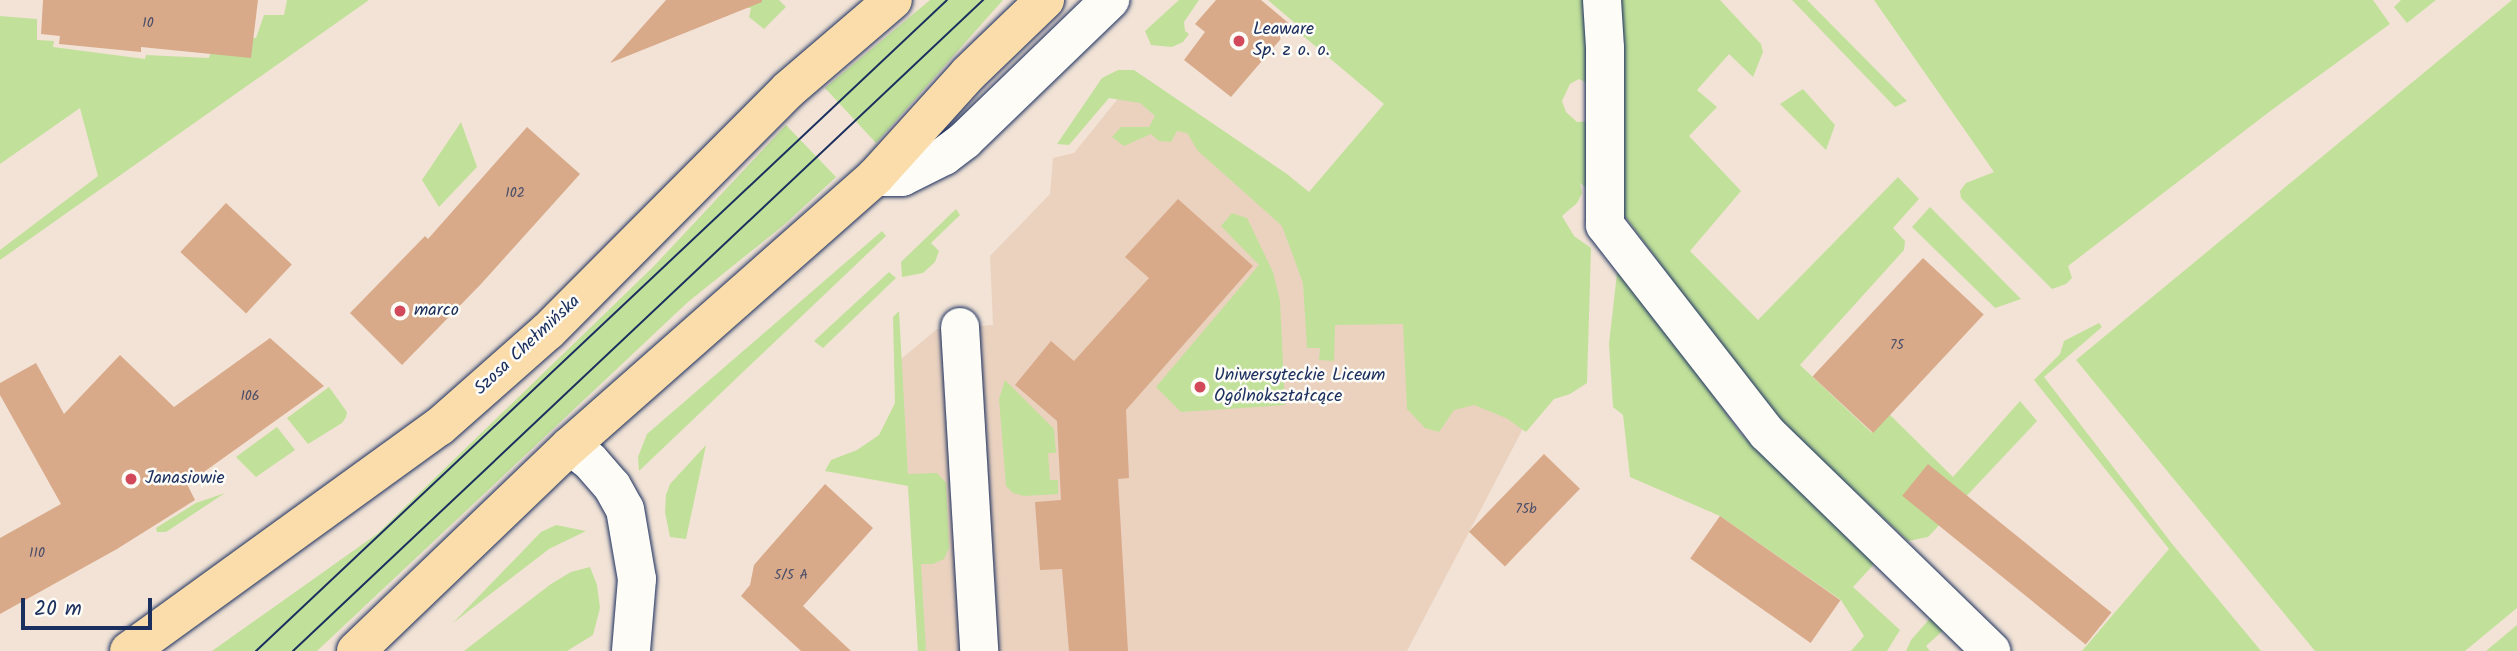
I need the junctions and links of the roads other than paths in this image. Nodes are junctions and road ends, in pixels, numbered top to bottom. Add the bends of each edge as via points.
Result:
1 (893, 0) edge
2 (1045, 0) edge
3 (1110, 0) edge
4 (1602, 0) edge
5 (875, 177) junction
6 (960, 327) dead end
7 (570, 446) junction
8 (129, 651) edge
9 (356, 651) edge
10 (631, 651) edge
11 (979, 651) edge
12 (1991, 651) edge

1 - 8 main road, Szosa Chełmińska via 788,90 548,331 439,428
2 - 5 main road via 968,74
3 - 5 street via 944,156 902,177
4 - 12 street via 1605,225 1767,433
5 - 7 main road
6 - 11 street
7 - 9 main road
7 - 10 street via 612,486 625,509 637,579

